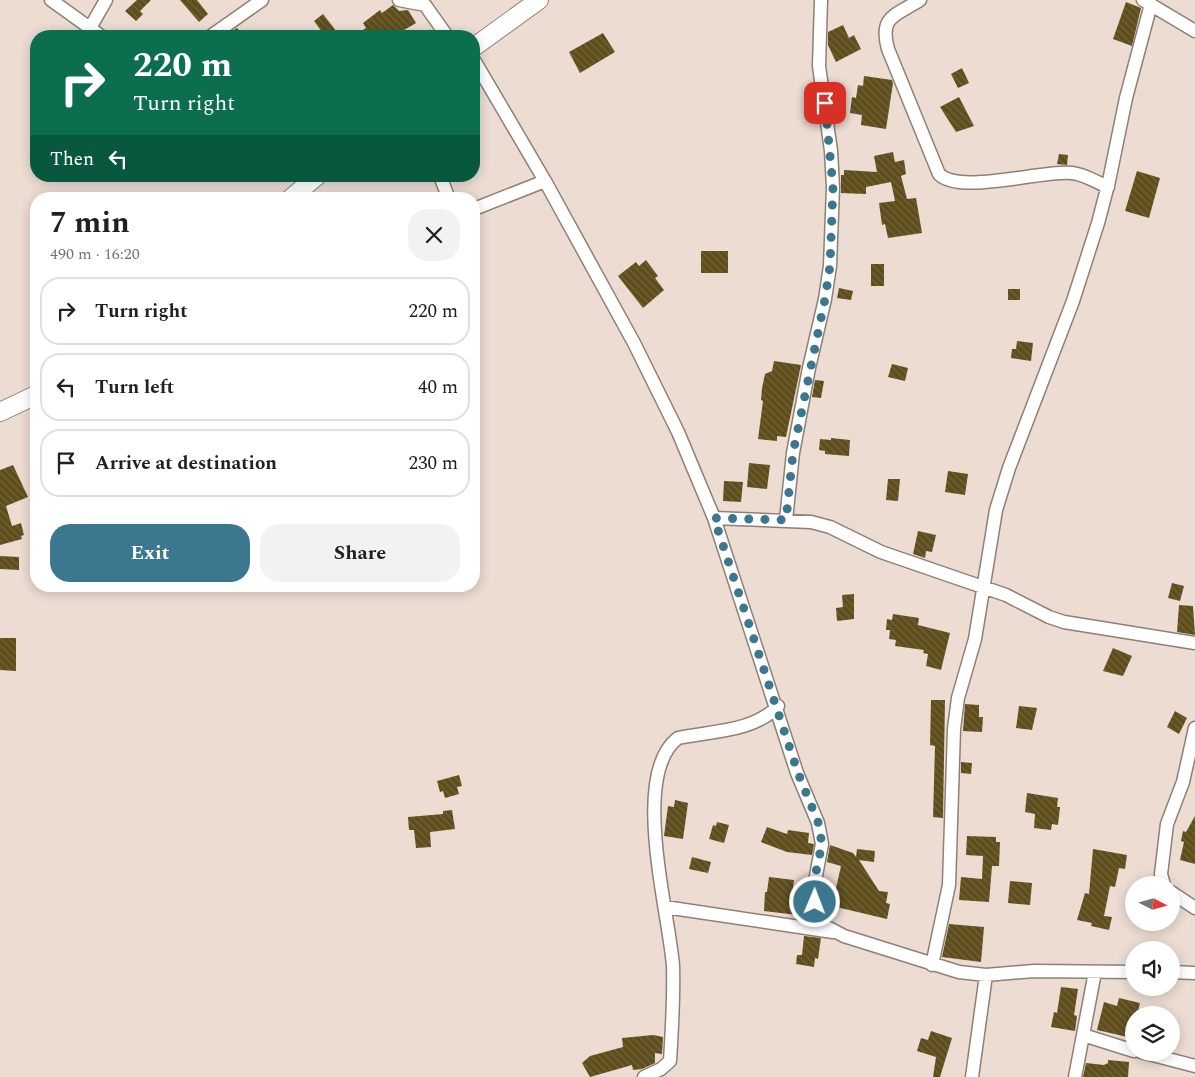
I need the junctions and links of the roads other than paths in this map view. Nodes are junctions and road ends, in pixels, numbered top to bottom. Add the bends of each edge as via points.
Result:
1 (51, 0) edge
2 (106, 0) edge
3 (262, 0) edge
4 (399, 0) edge
5 (539, 0) edge
6 (821, 0) edge
7 (920, 0) edge
8 (1147, 2) edge
9 (92, 30) edge
10 (96, 30) edge
11 (220, 30) edge
12 (443, 30) edge
13 (1195, 31) edge
14 (480, 42) edge
15 (480, 70) edge
16 (545, 181) junction
17 (310, 182) edge
18 (1108, 187) junction
19 (298, 192) edge
20 (480, 207) edge
21 (30, 398) edge
22 (0, 412) edge
23 (714, 518) junction
24 (786, 520) junction
25 (983, 587) junction
26 (1195, 643) edge
27 (778, 706) junction
28 (1195, 728) edge
29 (1189, 783) edge
30 (1161, 876) edge
31 (1180, 898) edge
32 (665, 906) junction
33 (1195, 908) edge
34 (833, 932) junction
35 (932, 965) junction
36 (1095, 972) junction
37 (1125, 972) edge
38 (1180, 972) edge
39 (1195, 972) edge
40 (986, 975) junction
41 (1083, 1036) junction
42 (1125, 1048) edge
43 (1176, 1061) edge
44 (1195, 1066) edge
45 (644, 1077) edge
46 (972, 1077) edge
47 (1075, 1077) edge

1 - 9 street
2 - 10 street
3 - 11 street
4 - 12 street via 425,5
5 - 14 main road
6 - 24 street via 820,66 833,187 830,266 793,453
7 - 18 street via 890,19 884,31 888,49 939,174 944,179 964,183 1071,172
8 - 13 street
8 - 18 street
15 - 16 street
16 - 20 street
16 - 23 street via 634,343 678,432
17 - 19 main road
18 - 25 street via 1072,301 1009,468 996,510
21 - 22 main road
23 - 24 street
23 - 27 street
24 - 25 street via 830,527 881,552
25 - 26 street via 1064,622
25 - 35 street via 975,639 958,698 954,729 949,886
27 - 32 street via 769,716 755,723 678,738 664,754 658,771 654,814
27 - 34 street via 821,834 814,881 815,902 825,926
28 - 29 street
29 - 30 street via 1166,830
31 - 33 street
32 - 34 street
32 - 45 street via 674,998 670,1061
34 - 35 street
35 - 40 street
36 - 37 street
36 - 40 street via 1034,971
36 - 41 street
38 - 39 street
40 - 46 street
41 - 42 street
41 - 47 street
43 - 44 street

